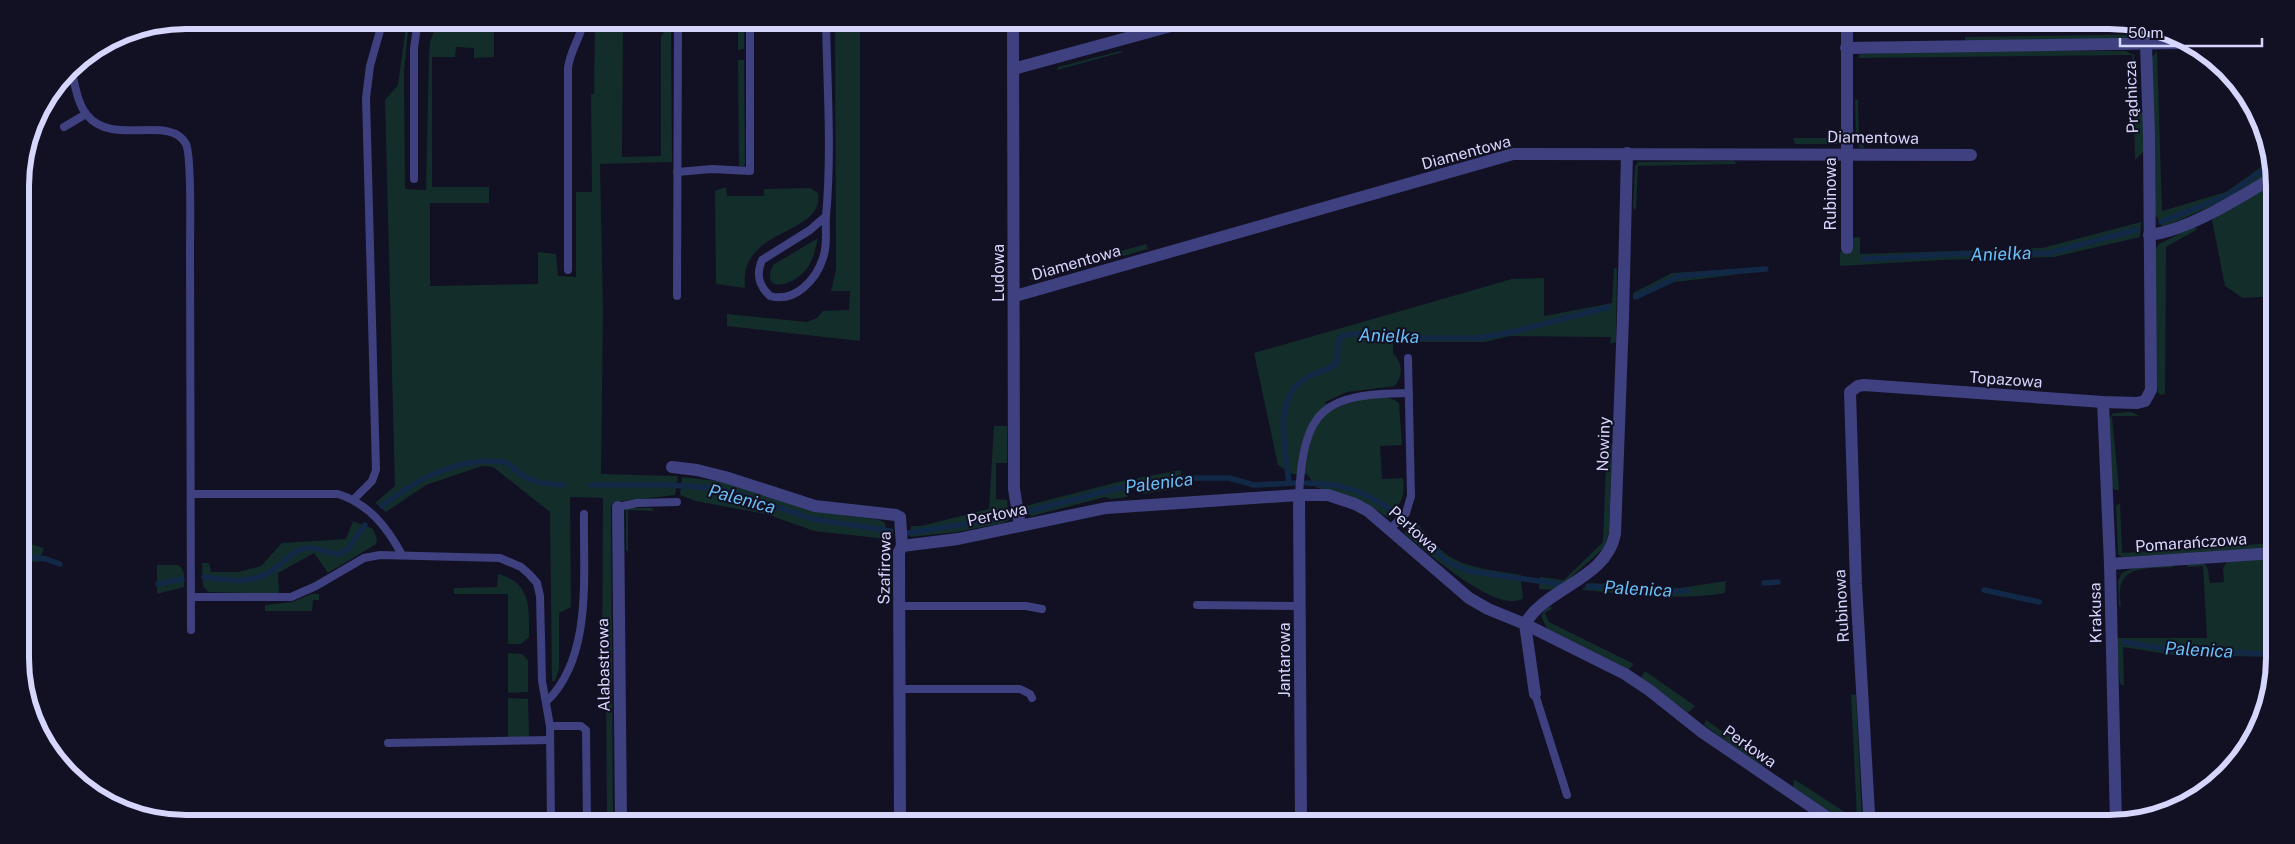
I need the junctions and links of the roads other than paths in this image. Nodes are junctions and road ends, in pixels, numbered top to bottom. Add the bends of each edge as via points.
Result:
1 (380, 29) edge
2 (417, 29) edge
3 (582, 29) edge
4 (678, 29) edge
5 (750, 29) edge
6 (826, 29) edge
7 (1013, 29) edge
8 (1160, 29) edge
9 (1847, 29) edge
10 (2175, 43) edge
11 (2146, 44) junction
12 (1846, 48) junction
13 (1013, 69) junction
14 (73, 77) edge
15 (86, 114) junction
16 (64, 127) dead end
17 (1627, 153) junction
18 (1847, 153) junction
19 (1971, 155) dead end
20 (677, 172) junction
21 (414, 179) dead end
22 (2266, 181) edge
23 (826, 216) junction
24 (2149, 235) junction
25 (1847, 248) dead end
26 (568, 270) dead end
27 (677, 296) dead end
28 (1015, 296) junction
29 (1408, 358) dead end
30 (1853, 388) joint
31 (2151, 390) joint
32 (1408, 394) junction
33 (2103, 402) junction
34 (672, 468) dead end
35 (191, 494) junction
36 (1299, 496) junction
37 (354, 500) junction
38 (676, 502) dead end
39 (618, 506) joint
40 (584, 514) dead end
41 (1020, 526) junction
42 (1390, 529) junction
43 (902, 546) junction
44 (2266, 554) edge
45 (402, 555) junction
46 (2110, 564) junction
47 (191, 597) junction
48 (1198, 605) dead end
49 (899, 606) junction
50 (1300, 606) junction
51 (1042, 609) dead end
52 (1526, 624) junction
53 (191, 630) dead end
54 (900, 689) junction
55 (1535, 694) joint
56 (1032, 698) dead end
57 (546, 701) junction
58 (550, 726) junction
59 (550, 740) junction
60 (388, 743) dead end
61 (1567, 795) dead end
62 (551, 815) edge
63 (587, 815) edge
64 (621, 815) edge
65 (900, 815) edge
66 (1301, 815) edge
67 (1824, 815) edge
68 (1870, 815) edge
69 (2116, 815) edge

1 - 37 lane via 370,66 366,98 376,470 372,481
2 - 21 lane
3 - 26 lane via 570,55 568,68
4 - 20 lane
5 - 20 lane via 750,171 712,169
6 - 23 lane via 829,195
7 - 13 street, Ludowa
8 - 13 street
9 - 12 street, Rubinowa
10 - 11 street
11 - 12 street, Prądnicza
11 - 24 street, Prądnicza
12 - 18 street, Rubinowa
13 - 28 street, Ludowa
14 - 15 lane
15 - 16 lane
15 - 35 lane via 105,129 168,131 178,134 186,144 190,216
17 - 18 street, Diamentowa
17 - 28 street, Diamentowa via 1512,154
17 - 52 street, Nowiny via 1614,542 1601,561 1573,585 1540,606
18 - 19 street, Diamentowa
18 - 25 street, Rubinowa
20 - 27 lane
22 - 24 street via 2194,220 2166,232
23 - 23 lane via 824,258 816,274 794,295 785,298 770,296 760,283 762,260
24 - 31 street, Prądnicza
28 - 41 street, Ludowa via 1014,489
29 - 32 lane
30 - 33 street, Topazowa via 1864,386
30 - 68 street, Rubinowa via 1850,398 1856,574
31 - 33 street, Topazowa via 2145,401 2137,403
32 - 36 lane via 1345,399 1318,416 1306,441
32 - 42 lane via 1411,496 1406,513
33 - 46 street, Krakusa
34 - 43 street, Szafirowa via 726,477 814,506 896,514 900,517
35 - 37 lane via 319,493 338,494
35 - 47 lane
36 - 41 street, Perłowa via 1106,508
36 - 42 street, Perłowa via 1328,495 1342,499 1368,511
36 - 50 street, Jantarowa
37 - 45 lane via 381,523
38 - 39 lane
39 - 64 street, Alabastrowa
40 - 57 lane via 580,628 563,681
41 - 43 street, Perłowa
42 - 52 street, Perłowa via 1469,598
43 - 49 street, Szafirowa via 898,552
44 - 46 street, Pomarańczowa
45 - 47 lane via 364,558 291,597
45 - 57 lane via 500,558 521,566 530,574 540,596 541,670
46 - 69 street, Krakusa
47 - 53 lane
48 - 50 lane
49 - 51 lane via 1026,606
49 - 54 street, Szafirowa
50 - 66 street, Jantarowa
52 - 55 street
52 - 67 street, Perłowa via 1625,674 1702,732
54 - 56 lane via 1020,689
54 - 65 street, Szafirowa
55 - 61 lane
57 - 58 lane
58 - 59 lane
58 - 63 lane via 582,726 586,730
59 - 60 lane
59 - 62 lane

